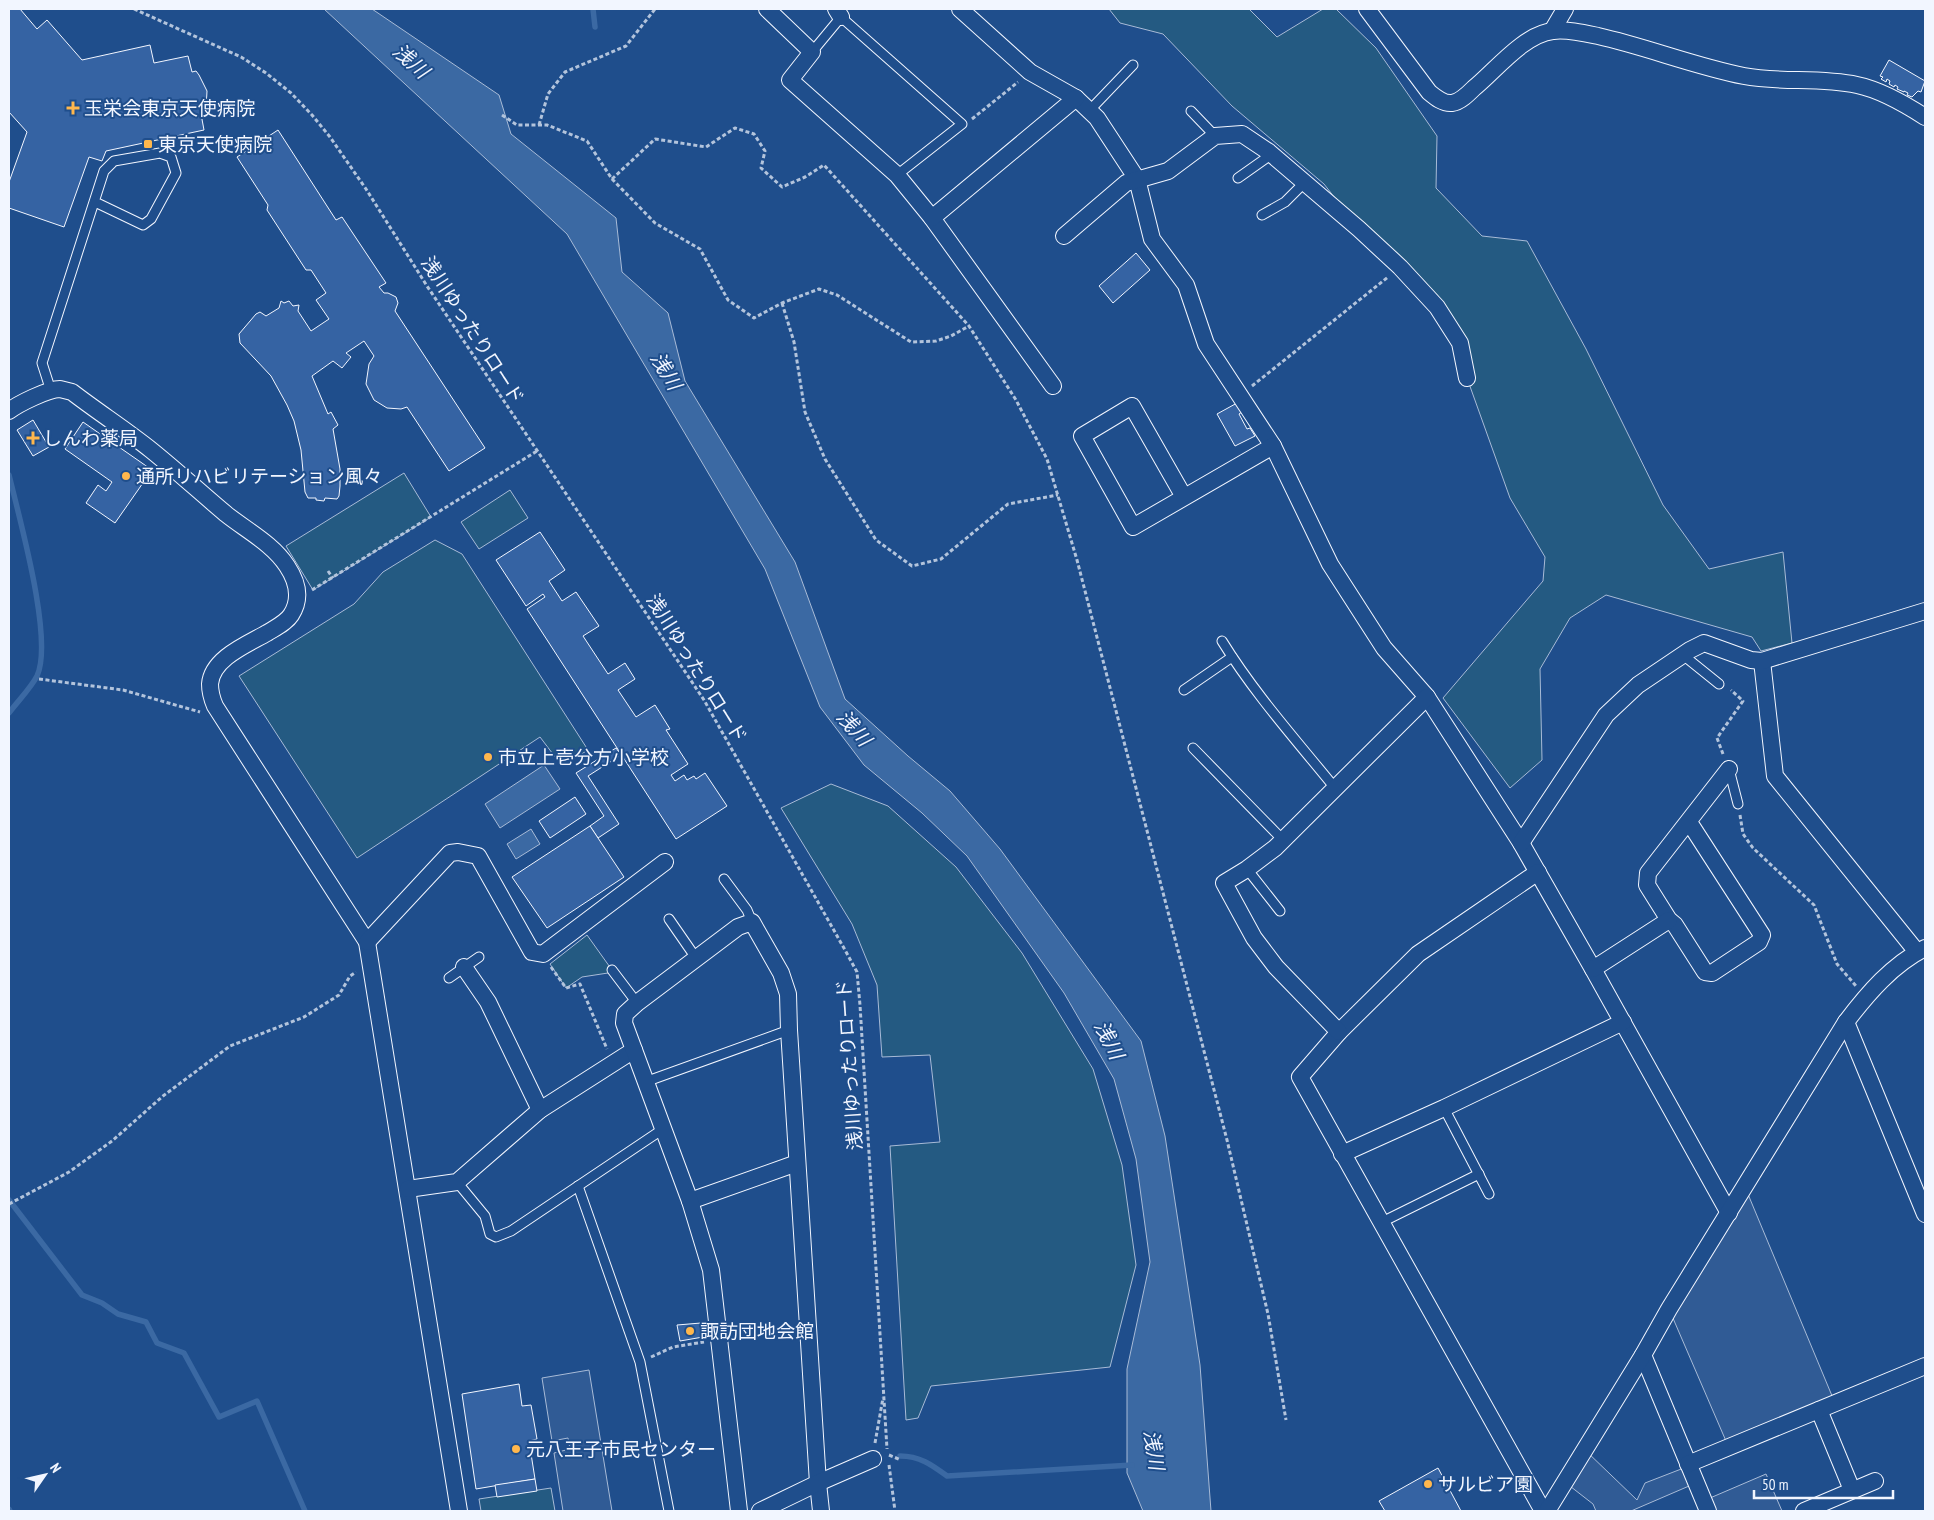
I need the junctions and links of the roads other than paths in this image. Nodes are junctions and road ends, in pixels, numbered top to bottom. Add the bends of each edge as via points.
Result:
1 (766, 9) edge
2 (960, 9) edge
3 (1367, 9) edge
4 (1565, 9) edge
5 (839, 13) edge
6 (1552, 31) junction
7 (812, 52) junction
8 (1133, 66) dead end
9 (1076, 98) junction
10 (1089, 111) junction
11 (1191, 111) dead end
12 (1925, 117) edge
13 (1215, 136) junction
14 (1272, 154) junction
15 (897, 175) junction
16 (1238, 178) dead end
17 (1137, 179) junction
18 (1305, 182) junction
19 (95, 202) junction
20 (1262, 215) dead end
21 (932, 218) junction
22 (1064, 236) dead end
23 (1467, 378) dead end
24 (1053, 386) dead end
25 (51, 391) junction
26 (9, 411) edge
27 (1273, 446) junction
28 (1184, 497) junction
29 (1925, 611) edge
30 (1222, 641) dead end
31 (1683, 655) junction
32 (1232, 657) junction
33 (1762, 661) junction
34 (1719, 684) road end
35 (1184, 690) dead end
36 (1427, 697) junction
37 (1193, 748) dead end
38 (1729, 769) joint
39 (1335, 788) junction
40 (1738, 804) road end
41 (1689, 822) junction
42 (1282, 840) junction
43 (1521, 843) junction
44 (665, 862) dead end
45 (1246, 869) junction
46 (1538, 872) junction
47 (724, 879) dead end
48 (1280, 910) dead end
49 (669, 919) dead end
50 (1669, 920) junction
51 (752, 922) junction
52 (367, 942) junction
53 (1921, 950) edge
54 (479, 957) dead end
55 (696, 958) junction
56 (464, 968) junction
57 (1594, 969) junction
58 (612, 970) dead end
59 (449, 978) dead end
60 (637, 1003) junction
61 (1623, 1022) junction
62 (1846, 1022) junction
63 (789, 1030) junction
64 (1339, 1032) junction
65 (634, 1050) junction
66 (646, 1082) junction
67 (1444, 1108) junction
68 (540, 1110) junction
69 (663, 1128) junction
70 (1342, 1154) junction
71 (797, 1163) junction
72 (1479, 1174) junction
73 (456, 1182) junction
74 (578, 1186) junction
75 (408, 1190) junction
76 (1489, 1194) dead end
77 (690, 1201) junction
78 (1729, 1213) junction
79 (1925, 1214) edge
80 (1380, 1222) junction
81 (1643, 1355) junction
82 (1925, 1366) edge
83 (1819, 1410) junction
84 (873, 1459) road end
85 (1688, 1464) junction
86 (1875, 1481) dead end
87 (818, 1483) junction
88 (1852, 1490) junction
89 (459, 1511) edge
90 (668, 1511) edge
91 (740, 1511) edge
92 (760, 1511) edge
93 (821, 1511) edge
94 (1545, 1511) edge
95 (1708, 1511) edge
96 (1804, 1511) edge

1 - 7 street
2 - 9 street via 1030,72
3 - 6 street via 1429,92 1438,100 1452,103 1463,98 1516,50 1536,36
4 - 6 street
5 - 7 lane
5 - 15 lane via 962,124
6 - 12 street via 1581,33 1632,44 1701,66 1746,76 1857,85 1890,97
7 - 15 street via 790,80
8 - 10 lane
9 - 10 street
9 - 21 street
10 - 17 street
11 - 13 lane
13 - 14 street via 1242,134
13 - 17 street via 1168,171
14 - 16 lane
14 - 18 street
15 - 21 street
17 - 22 street via 1126,183
17 - 27 street via 1152,239 1186,284 1206,344
18 - 20 lane via 1285,202
18 - 23 street via 1359,228 1437,307 1460,343
19 - 19 lane via 104,171 114,161 160,152 171,157 176,173 151,219 144,225
19 - 25 lane via 42,363
21 - 24 street
25 - 26 street
25 - 52 street via 72,392 150,449 286,564 298,591 291,616 218,664 210,683 214,706
27 - 28 street
27 - 36 street via 1330,564 1384,648
28 - 28 street via 1132,406 1082,436 1133,528
29 - 33 street
30 - 32 lane
31 - 33 street via 1704,643
31 - 34 lane
31 - 43 street via 1638,685 1606,716
32 - 35 lane
32 - 39 lane
33 - 53 street via 1776,776
36 - 39 street
36 - 43 street
37 - 42 lane
38 - 40 lane
38 - 41 street
39 - 42 street
41 - 50 street via 1648,873 1646,885
41 - 50 street via 1762,935 1759,942 1712,973 1705,972
42 - 45 street
43 - 46 street
44 - 52 street via 543,954 532,952 478,856 450,853
45 - 48 lane
45 - 64 street via 1224,883 1254,938 1276,967
46 - 57 street
46 - 64 street via 1418,954
47 - 51 lane
49 - 55 lane
50 - 57 street
51 - 55 street via 738,927
51 - 63 street via 781,973 788,994
52 - 75 street
53 - 62 street via 1897,965
54 - 56 lane
55 - 60 street
56 - 59 lane
56 - 68 street via 488,1002
57 - 61 street
58 - 60 lane
60 - 65 street via 625,1014 624,1023
61 - 67 street
61 - 78 street
62 - 78 street
62 - 79 street
63 - 66 lane
63 - 71 street
64 - 70 street via 1300,1077
65 - 66 street
65 - 68 street
66 - 69 street
67 - 70 street
67 - 72 lane
68 - 73 street
69 - 74 lane
69 - 77 street
70 - 80 street
71 - 77 street
71 - 87 street
72 - 76 lane
72 - 80 lane
73 - 74 lane via 485,1216 490,1234 496,1237 511,1231
73 - 75 street
74 - 90 lane via 640,1362
75 - 89 street
77 - 91 street via 711,1270
78 - 81 street
80 - 94 street
81 - 85 street
81 - 94 street
82 - 83 street
83 - 85 street
83 - 88 street
84 - 87 street
85 - 95 street
86 - 88 street
87 - 92 street
87 - 93 street
88 - 96 street

